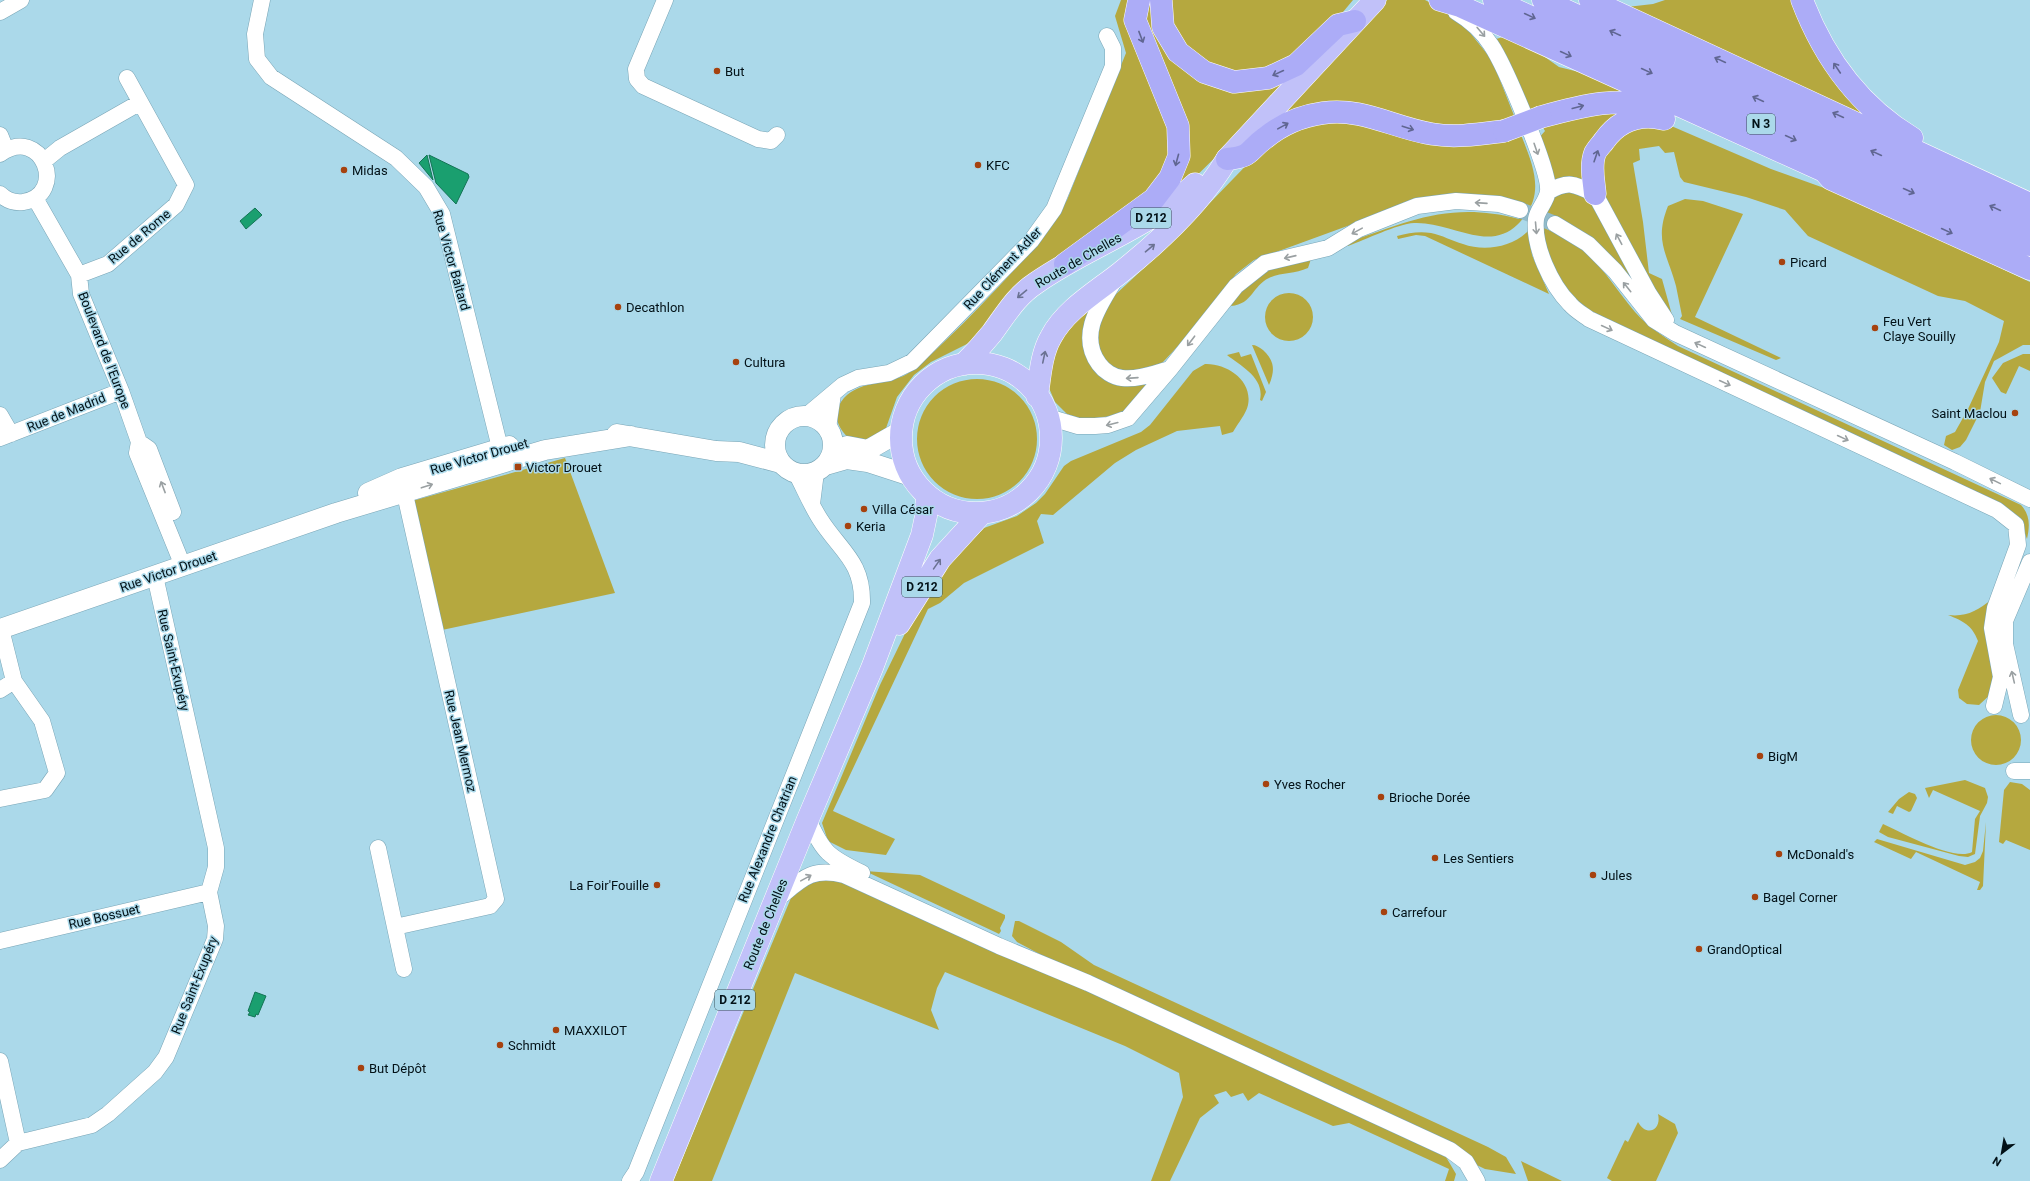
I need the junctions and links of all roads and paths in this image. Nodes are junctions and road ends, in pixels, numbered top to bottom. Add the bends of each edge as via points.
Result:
1 (21, 0) edge
2 (262, 0) edge
3 (665, 0) edge
4 (1139, 0) edge
5 (1161, 0) edge
6 (1375, 0) edge
7 (1440, 0) edge
8 (1494, 0) edge
9 (1543, 0) edge
10 (1590, 0) edge
11 (1802, 0) edge
12 (0, 12) edge
13 (1355, 21) junction
14 (1107, 36) dead end
15 (126, 78) dead end
16 (138, 103) junction
17 (1677, 118) junction
18 (777, 135) dead end
19 (2, 146) edge
20 (1227, 159) junction
21 (44, 161) junction
22 (1949, 166) junction
23 (1831, 178) junction
24 (1548, 192) junction
25 (0, 194) edge
26 (1595, 194) junction
27 (35, 198) junction
28 (2030, 204) edge
29 (1520, 210) tunnel mouth
30 (1555, 224) tunnel mouth
31 (2030, 224) edge
32 (2030, 245) edge
33 (1065, 264) junction
34 (2030, 270) edge
35 (1120, 273) junction
36 (79, 275) junction
37 (1675, 333) junction
38 (964, 364) junction
39 (1170, 370) junction
40 (121, 391) junction
41 (833, 394) junction
42 (1038, 396) junction
43 (0, 415) edge
44 (806, 416) junction
45 (1048, 417) junction
46 (901, 431) junction
47 (830, 434) junction
48 (5, 436) edge
49 (776, 438) junction
50 (739, 452) junction
51 (502, 455) junction
52 (788, 468) junction
53 (821, 468) junction
54 (911, 476) junction
55 (404, 486) junction
56 (927, 495) junction
57 (2030, 499) edge
58 (812, 504) junction
59 (982, 513) junction
60 (2030, 562) edge
61 (188, 564) junction
62 (155, 576) junction
63 (0, 629) edge
64 (872, 668) junction
65 (14, 681) junction
66 (0, 690) edge
67 (1994, 706) dead end
68 (2021, 715) dead end
69 (2014, 771) dead end
70 (2030, 771) edge
71 (0, 799) edge
72 (808, 819) junction
73 (378, 848) dead end
74 (209, 892) junction
75 (774, 901) junction
76 (396, 927) junction
77 (0, 941) edge
78 (404, 969) dead end
79 (1088, 983) junction
80 (0, 1061) edge
81 (18, 1143) junction
82 (0, 1160) edge
83 (630, 1181) edge
84 (661, 1181) edge
85 (1477, 1181) edge

1 - 12 street
2 - 51 street, Rue Victor Baltard via 255,34 257,59 272,77 396,158 426,187 442,214
3 - 18 street via 636,69 637,79 643,86 758,139 771,141
4 -> 33 highway via 1135,20 1178,126 1178,156 1170,178 1154,200
13 -> 5 highway via 1338,25 1296,65 1268,78 1234,82 1204,72 1178,52 1163,27
6 - 13 main road, D 212
7 -> 23 highway via 1460,6 1824,171
7 -> 24 street via 1479,29 1501,61 1540,160
8 -> 32 highway, N 3 via 1826,154
31 -> 9 highway, N 3
22 -> 10 highway
22 -> 11 highway via 1932,150 1888,121 1861,98 1829,56
13 - 20 main road, Route de Chelles / D 212
14 - 41 street, Rue Clément Adler via 1113,48 1113,66 1054,208 1031,241 912,362 889,373 858,378 843,385
15 - 16 street, Rue de Rome
16 - 21 street via 60,148
16 - 36 street, Rue de Rome via 186,185 176,205 108,264
20 -> 17 highway, bridge via 1244,158 1264,138 1284,125 1303,117 1323,113 1366,114 1412,130 1468,136 1504,131 1540,117 1589,104 1626,101 1644,103 1666,109
17 - 23 highway via 1819,181
26 -> 17 highway via 1595,153 1610,133 1636,117
19 - 21 street via 31,149
20 - 33 main road, Route de Chelles / D 212 via 1211,168 1182,197 1147,220
35 -> 20 main road, Route de Chelles / D 212 via 1165,234 1218,175
21 - 27 street via 47,177 41,192
22 - 28 highway
23 -> 34 highway
24 - 26 street via 1561,184 1579,186
24 -> 67 street via 1536,218 1538,244 1548,274 1569,304 1589,319 1997,510 2016,526 2018,545 1995,608 1992,628 2001,677
25 - 27 street via 11,201 19,202
37 -> 26 street via 1649,294
27 - 36 street, Boulevard de l'Europe
29 -> 39 street via 1498,204 1456,201 1417,206 1359,229 1328,248 1265,263 1236,286
37 -> 30 street via 1654,320 1615,271 1588,244
33 -> 38 main road, Route de Chelles / D 212 via 1016,299
39 -> 35 street via 1134,378 1121,378 1102,368 1096,359 1090,333 1092,322
42 -> 35 main road, Route de Chelles / D 212 via 1046,349 1051,336 1077,306
36 - 40 street, Boulevard de l'Europe via 81,294
57 -> 37 street
38 - 42 main road via 1000,367 1021,378
38 - 46 main road via 945,370 921,387 907,408
39 -> 45 street via 1137,409 1128,418 1119,422 1078,426
40 - 48 street, Rue de Madrid
40 - 61 street, Boulevard de l'Europe via 139,442 149,449
41 - 44 street, Rue Clément Adler
41 - 47 street
42 - 45 main road
43 - 48 street, Rue de Madrid
44 - 47 street via 818,420
44 - 49 street via 796,417 787,422
45 - 59 main road via 1049,455 1039,479 1020,499 996,511
46 - 47 street via 868,450 851,448
46 - 54 main road via 901,447
47 - 53 street via 833,448
49 - 50 street, Rue Victor Drouet
49 - 52 street via 775,447
50 - 51 street, Rue Victor Drouet via 716,451 631,436
50 - 52 street, Rue Victor Drouet
51 - 55 street, Rue Victor Drouet
52 - 53 street, Rue Victor Drouet via 806,474
52 - 58 street, Rue Alexandre Chatrian
53 - 54 street, Rue Victor Drouet via 847,459 868,462
53 - 58 street
54 - 56 main road
55 - 61 street, Rue Victor Drouet
55 - 76 street, Rue Jean Mermoz via 496,899 490,906
56 - 59 main road via 953,510
56 - 64 main road, Route de Chelles / D 212 via 922,535
58 - 83 street, Rue Alexandre Chatrian via 820,520 854,563 862,586 862,603 636,1172
64 -> 59 main road, Route de Chelles / D 212 via 940,559
68 -> 60 street via 2005,644 2004,621
61 - 62 street, Rue Victor Drouet
62 - 63 street, Rue Victor Drouet
62 - 74 street, Rue Saint-Exupéry via 216,848 216,868
63 - 65 street
64 - 72 main road, Route de Chelles / D 212
65 - 66 street
65 - 71 street via 42,721 57,774 45,790
69 - 70 street
72 - 75 main road, Route de Chelles / D 212
72 - 79 street via 826,853 847,866 1002,938
73 - 76 street
74 - 77 street, Rue Bossuet
74 - 81 street, Rue Saint-Exupéry via 216,926 215,939 166,1057 155,1072 92,1125
75 -> 79 street via 805,877 829,871
75 - 84 main road, Route de Chelles / D 212
76 - 78 street
79 - 85 street via 1450,1150 1466,1162
80 - 81 street
81 - 82 street, Rue Saint-Exupéry

